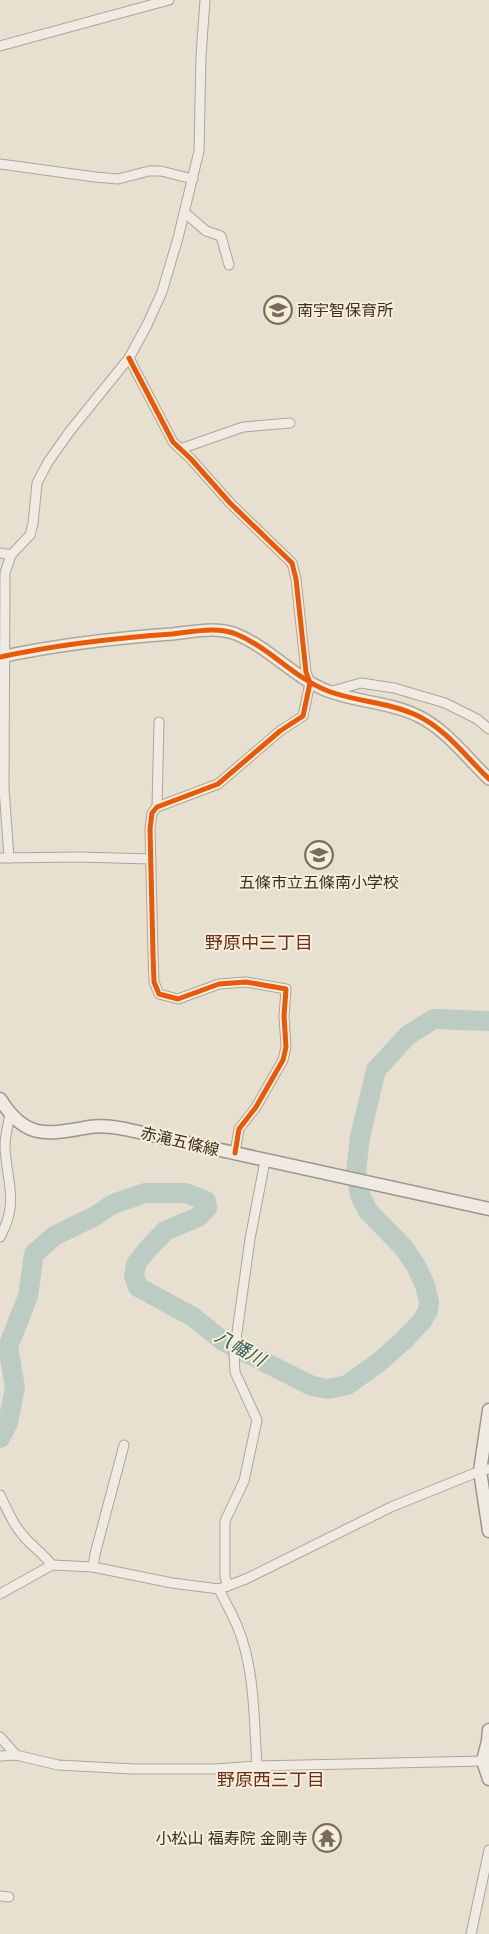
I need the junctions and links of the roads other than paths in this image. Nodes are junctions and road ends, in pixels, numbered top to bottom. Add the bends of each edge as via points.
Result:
1 (169, 0) edge
2 (205, 0) edge
3 (0, 46) edge
4 (0, 164) edge
5 (193, 179) junction
6 (184, 212) junction
7 (229, 265) dead end
8 (129, 358) junction
9 (290, 423) dead end
10 (180, 449) junction
11 (0, 552) edge
12 (11, 555) junction
13 (2, 657) edge
14 (310, 682) junction
15 (329, 692) junction
16 (158, 722) dead end
17 (489, 729) edge
18 (489, 779) edge
19 (157, 807) junction
20 (4, 858) edge
21 (150, 859) junction
22 (0, 1099) edge
23 (10, 1115) junction
24 (235, 1153) junction
25 (265, 1160) junction
26 (489, 1209) edge
27 (0, 1237) edge
28 (489, 1410) edge
29 (124, 1445) dead end
30 (484, 1470) edge
31 (0, 1495) edge
32 (489, 1530) edge
33 (52, 1565) junction
34 (93, 1567) junction
35 (224, 1588) junction
36 (0, 1594) edge
37 (489, 1730) edge
38 (0, 1737) edge
39 (16, 1755) junction
40 (0, 1756) edge
41 (483, 1761) junction
42 (257, 1766) junction
43 (489, 1779) edge
44 (489, 1850) edge
45 (472, 1934) edge

1 - 3 street
2 - 5 street via 200,151
4 - 5 street via 95,178 118,179 161,171
5 - 6 street
6 - 7 street via 206,231 221,236
6 - 8 street via 162,292
8 - 10 street via 173,442
8 - 12 street via 74,424 48,462 37,483 30,534
9 - 10 street via 243,427
10 - 14 street via 292,563
11 - 12 street
12 - 13 street via 5,573
13 - 14 street via 208,629 234,633 262,647
13 - 20 street
14 - 15 street
14 - 19 street via 303,716 280,730 218,784
15 - 17 street via 360,683 394,688 445,703 477,718
15 - 18 street via 414,714 428,721
16 - 19 street
19 - 21 street via 152,813
20 - 21 street
21 - 24 street via 154,982 159,994 178,999 219,984 246,982 286,989 286,1047 282,1060 240,1129
22 - 23 main road, 赤滝五條線
23 - 24 main road, 赤滝五條線 via 35,1131 54,1134 108,1126
23 - 27 street via 5,1145 12,1195 6,1226
24 - 25 main road, 赤滝五條線
25 - 26 main road, 赤滝五條線
25 - 35 street via 234,1354 235,1372 257,1420 244,1481 225,1521
28 - 30 main road
29 - 34 street
30 - 32 main road
30 - 35 street via 391,1507
31 - 33 street via 26,1539
33 - 34 street
33 - 36 street
34 - 35 street via 172,1583
35 - 42 street via 247,1657
37 - 41 main road
38 - 39 street
39 - 40 street
39 - 42 street via 58,1765 134,1769
41 - 42 street
41 - 43 main road
44 - 45 street

